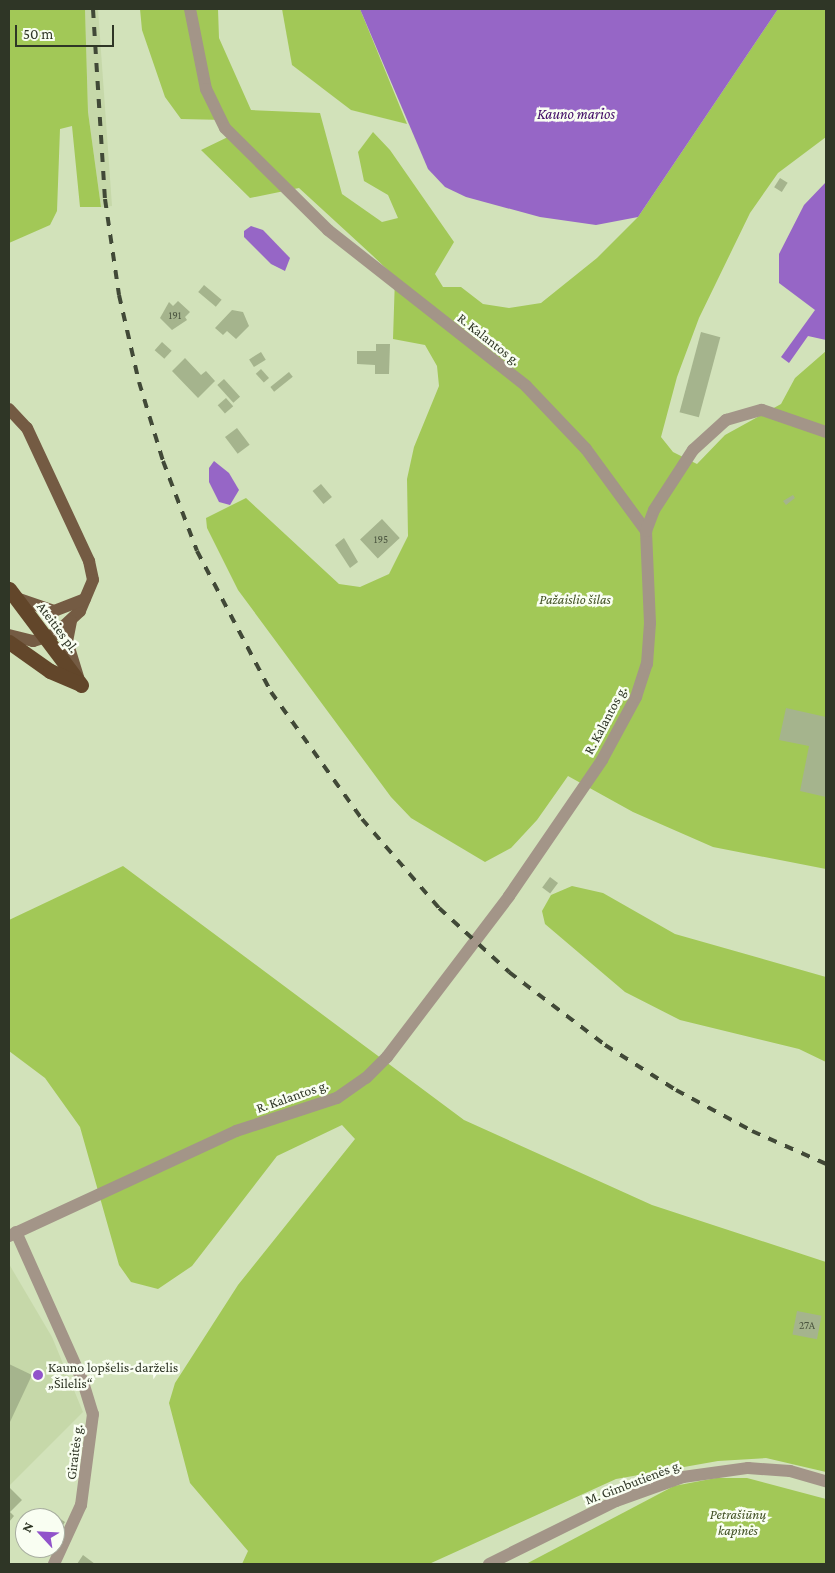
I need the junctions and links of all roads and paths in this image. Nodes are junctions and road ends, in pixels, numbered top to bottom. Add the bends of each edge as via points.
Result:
1 (190, 9) edge
2 (9, 409) edge
3 (826, 432) edge
4 (646, 531) junction
5 (12, 593) edge
6 (87, 598) junction
7 (71, 621) junction
8 (9, 635) edge
9 (45, 638) junction
10 (9, 642) edge
11 (81, 685) junction
12 (13, 1234) edge
13 (826, 1481) edge
14 (54, 1564) edge
15 (489, 1564) edge

1 - 4 street, R. Kalantos g. via 206,89 225,128 328,230 526,386 586,449
2 - 6 main road via 27,428 89,561 93,580
3 - 4 street via 762,410 726,420 693,450 654,510
4 - 12 street, R. Kalantos g. via 650,623 647,664 636,697 602,760 509,896 387,1057 366,1078 337,1098 236,1131
5 - 6 main road via 54,611 76,606
5 - 9 highway, Ateities pl.
6 - 7 main road
7 - 9 main road
7 - 11 main road via 67,641
8 - 9 main road via 34,641
9 - 11 highway, Ateities pl.
10 - 11 highway via 50,671
12 - 14 street, Giraitės g. via 83,1382 93,1414 81,1505
13 - 15 street, M. Gimbutienės g. via 790,1471 748,1468 683,1477 616,1501

